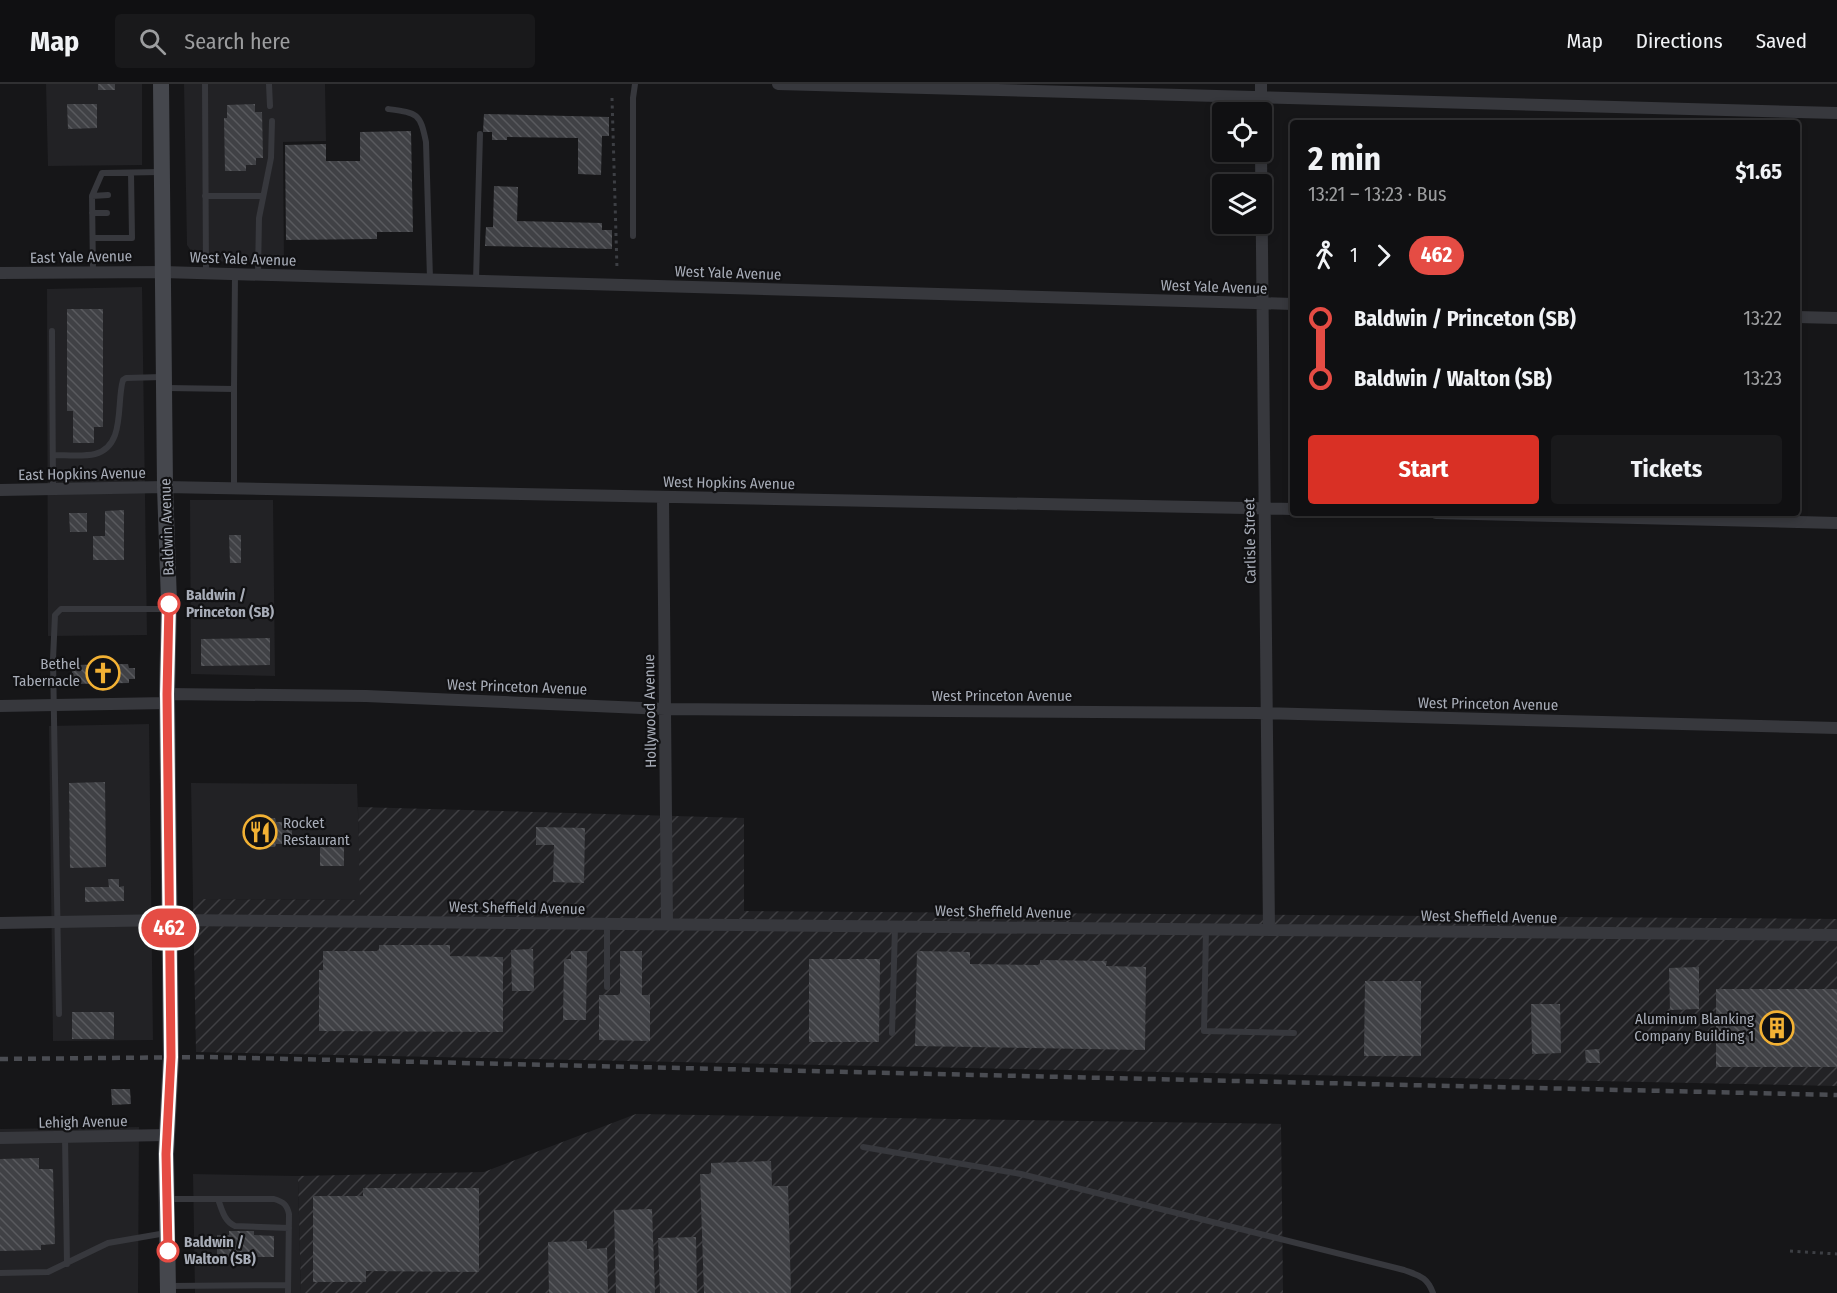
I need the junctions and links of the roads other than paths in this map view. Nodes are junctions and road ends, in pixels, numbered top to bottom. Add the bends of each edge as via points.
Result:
1 (161, 84) edge
2 (205, 84) edge
3 (269, 84) edge
4 (635, 84) edge
5 (778, 84) edge
6 (1261, 84) edge
7 (1261, 97) junction
8 (1261, 102) edge
9 (270, 106) dead end
10 (388, 109) dead end
11 (1837, 113) edge
12 (272, 121) dead end
13 (480, 134) dead end
14 (1261, 162) edge
15 (162, 172) junction
16 (131, 173) junction
17 (108, 195) dead end
18 (123, 195) dead end
19 (131, 195) junction
20 (92, 196) junction
21 (205, 196) junction
22 (263, 196) junction
23 (92, 213) junction
24 (107, 213) dead end
25 (132, 213) junction
26 (124, 214) dead end
27 (633, 236) dead end
28 (93, 238) junction
29 (93, 272) junction
30 (163, 272) junction
31 (0, 273) edge
32 (206, 273) junction
33 (235, 274) junction
34 (258, 275) junction
35 (430, 279) junction
36 (476, 281) junction
37 (1263, 303) junction
38 (1290, 304) edge
39 (1800, 317) edge
40 (1837, 318) edge
41 (52, 331) dead end
42 (165, 383) junction
43 (234, 389) junction
44 (53, 455) junction
45 (165, 487) junction
46 (53, 489) junction
47 (234, 489) junction
48 (0, 490) edge
49 (663, 497) junction
50 (1265, 508) junction
51 (1290, 509) edge
52 (1556, 516) edge
53 (1837, 523) edge
54 (169, 609) junction
55 (167, 699) junction
56 (54, 705) junction
57 (0, 706) edge
58 (665, 709) junction
59 (1267, 713) junction
60 (1837, 728) edge
61 (169, 920) junction
62 (57, 922) junction
63 (0, 923) edge
64 (607, 924) junction
65 (667, 924) junction
66 (895, 926) junction
67 (1206, 929) junction
68 (1269, 930) junction
69 (1837, 935) edge
70 (607, 987) dead end
71 (59, 1014) dead end
72 (892, 1033) dead end
73 (1294, 1033) dead end
74 (167, 1135) junction
75 (65, 1137) junction
76 (0, 1138) edge
77 (863, 1147) dead end
78 (167, 1199) junction
79 (218, 1199) junction
80 (289, 1228) junction
81 (167, 1233) junction
82 (67, 1264) junction
83 (0, 1273) edge
84 (288, 1285) junction
85 (168, 1289) edge
86 (288, 1293) edge
87 (1433, 1293) edge

1 - 15 main road, Baldwin Avenue
2 - 21 lane
3 - 9 lane
4 - 27 lane
5 - 7 street
6 - 7 street
7 - 8 street
7 - 11 street
10 - 35 lane via 410,112 422,122
12 - 22 lane via 271,158
13 - 36 lane
14 - 37 street, Carlisle Street
15 - 16 lane
15 - 30 main road, Baldwin Avenue
16 - 19 lane
16 - 20 lane via 102,173
17 - 20 lane
18 - 19 lane
19 - 25 lane
20 - 23 lane
21 - 22 lane
21 - 32 lane
22 - 34 lane
23 - 24 lane
23 - 28 lane
25 - 26 lane
25 - 28 lane via 132,238
28 - 29 lane
29 - 30 street, East Yale Avenue
29 - 31 street, East Yale Avenue
30 - 32 street, West Yale Avenue
30 - 42 main road, Baldwin Avenue
32 - 33 street, West Yale Avenue
33 - 34 street, West Yale Avenue
33 - 43 lane
34 - 35 street, West Yale Avenue
35 - 36 street, West Yale Avenue
36 - 37 street, West Yale Avenue
37 - 38 street, West Yale Avenue
37 - 50 street, Carlisle Street
39 - 40 street
41 - 44 lane
42 - 43 lane
42 - 44 lane via 126,378 116,434 104,451 94,455
42 - 45 main road, Baldwin Avenue
43 - 47 lane
44 - 46 lane
45 - 46 street, East Hopkins Avenue
45 - 47 street, West Hopkins Avenue
45 - 54 main road, Baldwin Avenue
46 - 48 street, East Hopkins Avenue
47 - 49 street, West Hopkins Avenue
49 - 50 street, West Hopkins Avenue
49 - 58 street, Hollywood Avenue
50 - 51 street, West Hopkins Avenue
50 - 59 street, Carlisle Street
52 - 53 street
54 - 55 main road, Baldwin Avenue
54 - 56 lane via 57,612
55 - 56 street, West Princeton Avenue
55 - 58 street, West Princeton Avenue via 366,696
55 - 61 main road, Baldwin Avenue
56 - 57 street, West Princeton Avenue
56 - 62 lane
58 - 59 street, West Princeton Avenue
58 - 65 street, Hollywood Avenue
59 - 60 street, West Princeton Avenue
59 - 68 street, Carlisle Street
61 - 62 street, West Sheffield Avenue
61 - 64 street, West Sheffield Avenue
61 - 74 main road, Baldwin Avenue via 171,1057
62 - 63 street, West Sheffield Avenue
62 - 71 lane
64 - 65 street, West Sheffield Avenue
64 - 70 lane
65 - 66 street, West Sheffield Avenue
66 - 67 street, West Sheffield Avenue
66 - 72 lane
67 - 68 street, West Sheffield Avenue
67 - 73 lane via 1204,1031
68 - 69 street, West Sheffield Avenue
74 - 75 street, Lehigh Avenue
74 - 78 main road, Baldwin Avenue
75 - 76 street, Lehigh Avenue
75 - 82 lane
77 - 87 lane via 1021,1174 1404,1270 1429,1282
78 - 79 lane
78 - 81 main road, Baldwin Avenue
79 - 80 lane via 224,1216 235,1226
79 - 80 lane via 283,1202
80 - 84 lane
81 - 82 lane via 108,1244
81 - 85 main road, Baldwin Avenue
82 - 83 lane via 48,1272
84 - 85 lane
84 - 86 lane

